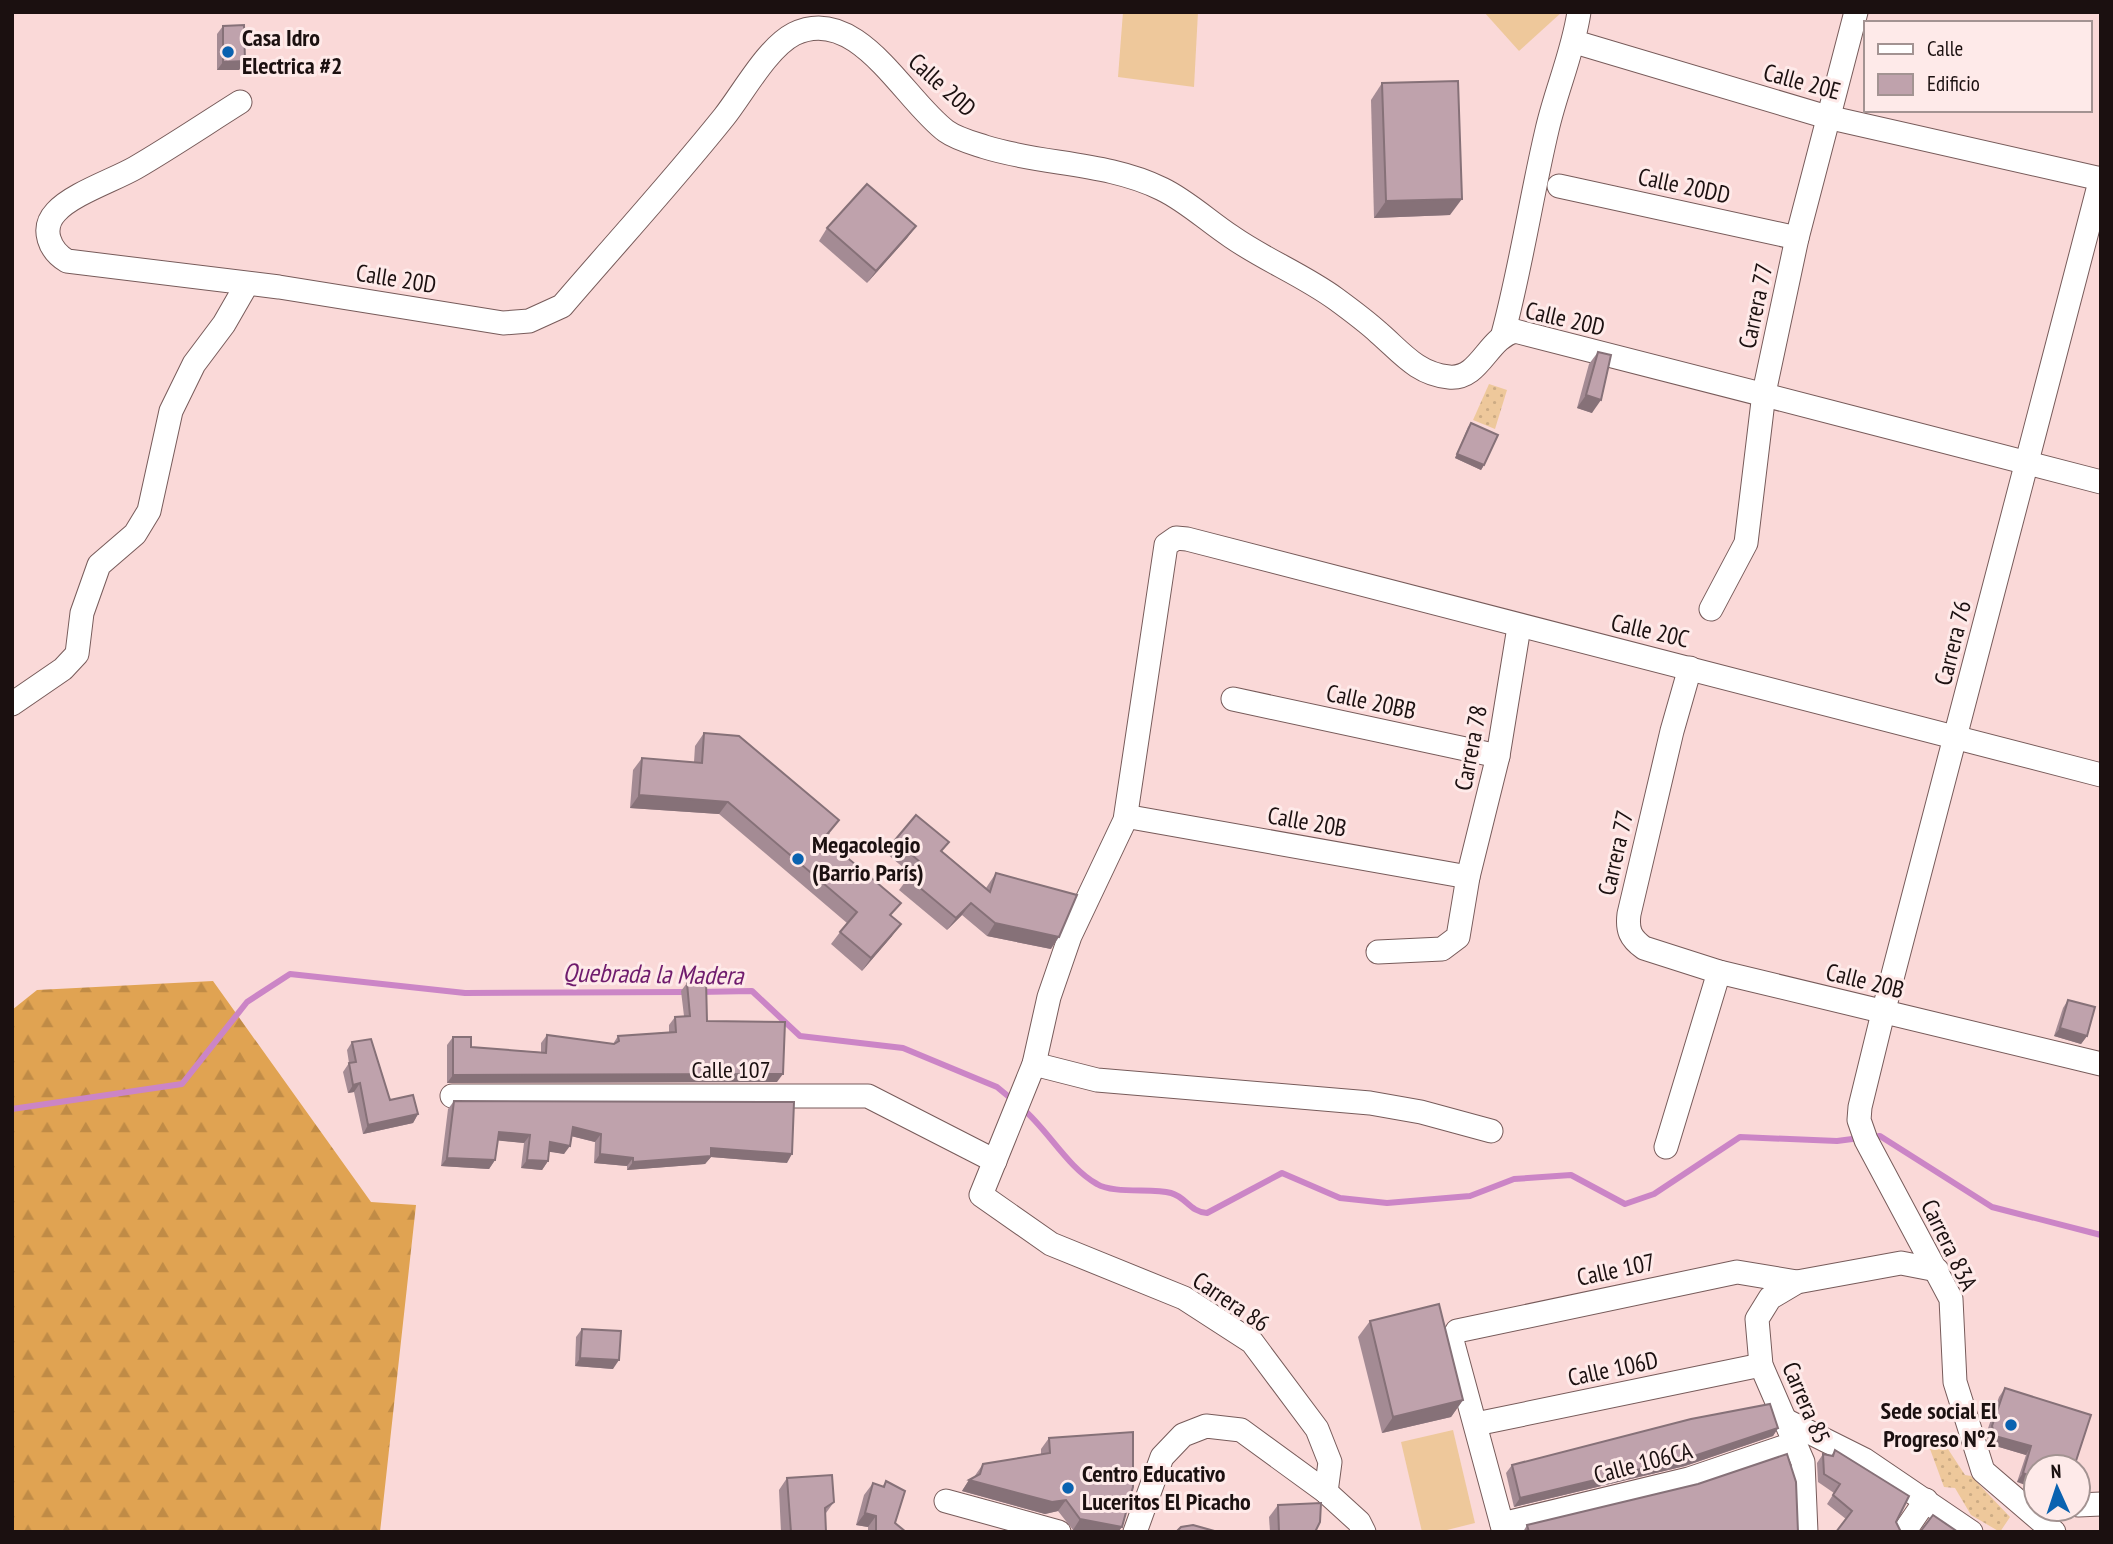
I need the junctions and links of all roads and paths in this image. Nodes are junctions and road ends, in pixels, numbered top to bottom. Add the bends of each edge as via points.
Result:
1 (1579, 12) edge
2 (1856, 12) edge
3 (1575, 43) junction
4 (240, 102) dead end
5 (1827, 117) junction
6 (2101, 179) edge
7 (1559, 186) dead end
8 (1797, 238) junction
9 (247, 284) junction
10 (1503, 334) junction
11 (1764, 393) junction
12 (2026, 463) junction
13 (2101, 482) edge
14 (1711, 609) dead end
15 (1519, 627) junction
16 (1690, 668) junction
17 (1233, 699) dead end
18 (12, 704) edge
19 (1957, 735) junction
20 (1498, 756) junction
21 (2101, 775) edge
22 (1136, 818) dead end
23 (1468, 877) junction
24 (1628, 929) joint
25 (1378, 952) dead end
26 (1719, 972) junction
27 (1883, 1013) junction
28 (1034, 1064) junction
29 (2101, 1064) edge
30 (452, 1097) dead end
31 (1863, 1130) joint
32 (1491, 1131) dead end
33 (1666, 1147) dead end
34 (995, 1161) junction
35 (1937, 1270) junction
36 (1797, 1282) junction
37 (1770, 1298) joint
38 (1761, 1365) junction
39 (1785, 1420) junction
40 (1476, 1424) junction
41 (1795, 1443) junction
42 (1326, 1492) junction
43 (2022, 1499) edge
44 (1926, 1500) junction
45 (946, 1501) dead end
46 (1503, 1528) edge
47 (1059, 1532) edge
48 (1135, 1532) edge
49 (1364, 1532) edge
50 (1806, 1532) edge
51 (1904, 1532) edge
52 (1972, 1532) edge

1 - 3 street
2 - 5 street, Carrera 77
3 - 5 street, Calle 20E
3 - 10 street via 1554,101
4 - 9 street, Calle 20D via 56,211 48,236 67,261
5 - 6 street, Calle 20E
5 - 8 street, Carrera 77
6 - 12 street, Carrera 76
7 - 8 street, Calle 20DD
8 - 11 street, Carrera 77
9 - 10 street, Calle 20D via 503,323 546,315 562,306 723,118 777,47 814,27 835,29 862,45 947,132 970,143 1010,155 1123,175 1162,189 1334,298 1426,372 1463,376
9 - 18 street via 194,364 171,411 149,511 135,534 99,565 82,613 77,654
10 - 11 street, Calle 20D via 1515,331
11 - 12 street, Calle 20D
11 - 14 street, Carrera 77 via 1746,543
12 - 13 street, Calle 20D
12 - 19 street, Carrera 76
15 - 16 street, Calle 20C
15 - 20 street, Carrera 78
15 - 28 street, Calle 20C via 1187,539 1176,538 1166,545 1125,820 1070,936 1049,997
16 - 19 street, Calle 20C
16 - 24 street, Carrera 77 via 1646,835
17 - 20 street, Calle 20BB
19 - 21 street, Calle 20C
19 - 27 street, Carrera 76
20 - 23 street, Carrera 78
22 - 23 street, Calle 20B
23 - 25 street, Carrera 78 via 1454,942 1442,949
24 - 26 street, Calle 20B via 1644,948
26 - 27 street, Calle 20B
26 - 33 street
27 - 29 street, Calle 20B
27 - 31 street, Carrera 76
28 - 32 street via 1097,1080 1370,1102
28 - 34 street
30 - 34 street, Calle 107 via 869,1096
31 - 35 street, Carrera 83A
34 - 42 street, Carrera 86 via 981,1195 1051,1244 1184,1298 1252,1342 1317,1429 1330,1462
35 - 36 street, Calle 107 via 1902,1263
35 - 43 street, Carrera 83A via 1951,1299 1955,1382 1971,1442 1983,1471
36 - 37 street, Calle 107
36 - 40 street, Calle 107 via 1737,1272 1461,1329 1452,1340
37 - 38 street, Carrera 85 via 1757,1319
38 - 39 street, Carrera 85
38 - 40 street, Calle 106D
39 - 41 street, Carrera 85
39 - 44 street via 1865,1460
40 - 46 street
41 - 46 street, Calle 106CA via 1689,1479
41 - 50 street, Carrera 85 via 1803,1462
42 - 48 street via 1241,1430 1206,1426 1183,1435 1162,1457
42 - 49 street
44 - 51 street
44 - 52 street
45 - 47 street

